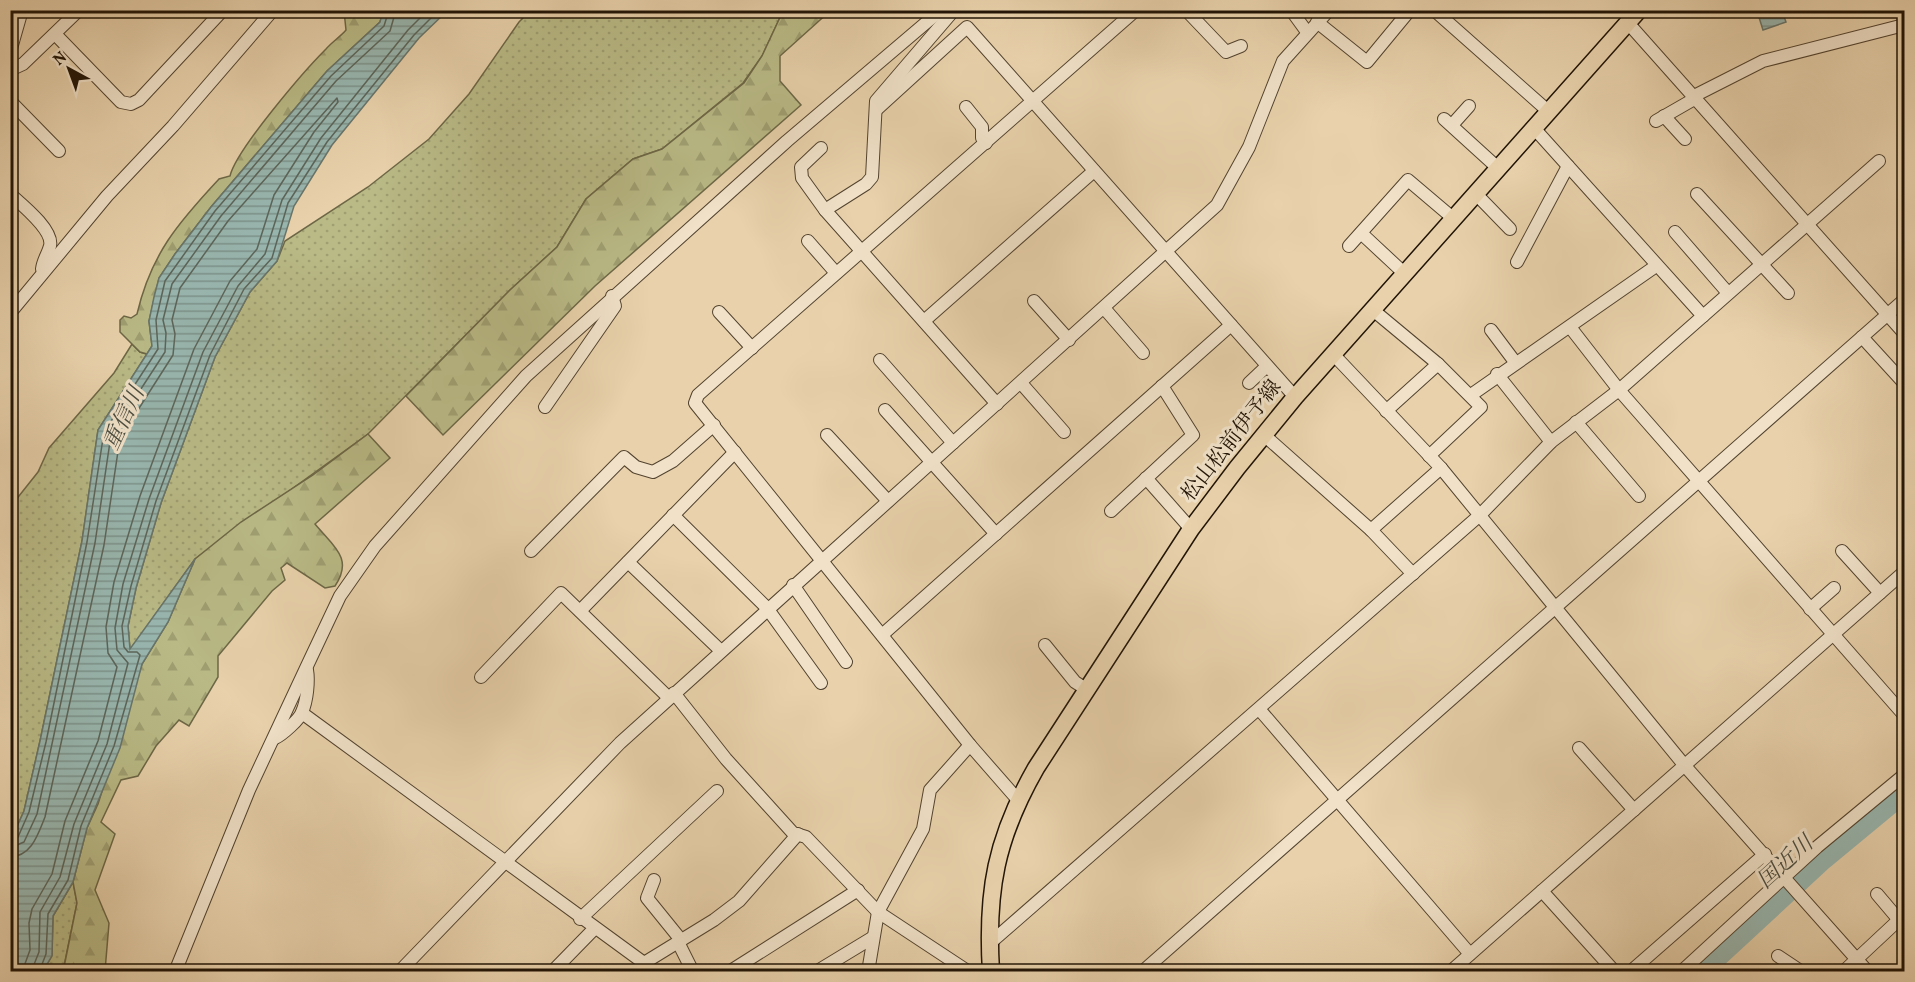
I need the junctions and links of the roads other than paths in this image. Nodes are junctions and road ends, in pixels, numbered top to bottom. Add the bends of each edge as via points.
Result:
1 (22, 10) edge
2 (79, 10) edge
3 (223, 10) edge
4 (273, 10) edge
5 (941, 10) edge
6 (954, 10) edge
7 (1136, 10) edge
8 (1186, 10) edge
9 (1292, 10) edge
10 (1329, 10) edge
11 (1410, 10) edge
12 (1434, 10) edge
13 (1633, 17) edge
14 (1317, 22) junction
15 (1905, 25) edge
16 (1307, 32) junction
17 (55, 34) junction
18 (1241, 46) dead end
19 (10, 52) edge
20 (10, 70) edge
21 (1695, 97) junction
22 (10, 101) edge
23 (1032, 102) junction
24 (1469, 106) dead end
25 (966, 107) dead end
26 (877, 109) junction
27 (1548, 111) junction
28 (1533, 127) junction
29 (1684, 139) dead end
30 (986, 143) junction
31 (821, 148) dead end
32 (59, 152) dead end
33 (1879, 161) dead end
34 (1568, 166) junction
35 (1499, 169) junction
36 (1094, 171) junction
37 (10, 194) edge
38 (1697, 194) dead end
39 (1477, 195) junction
40 (825, 210) junction
41 (1454, 219) junction
42 (1807, 224) junction
43 (1510, 229) dead end
44 (1674, 232) dead end
45 (1361, 233) junction
46 (808, 241) dead end
47 (1349, 246) dead end
48 (862, 251) junction
49 (1167, 252) junction
50 (1517, 262) dead end
51 (1761, 264) junction
52 (1656, 266) junction
53 (42, 273) junction
54 (836, 273) junction
55 (1406, 274) junction
56 (1728, 293) junction
57 (1788, 294) dead end
58 (612, 296) junction
59 (1905, 300) edge
60 (1034, 301) dead end
61 (1104, 309) junction
62 (1374, 310) junction
63 (719, 312) dead end
64 (10, 313) edge
65 (1888, 315) junction
66 (1703, 316) junction
67 (924, 321) junction
68 (1231, 325) junction
69 (1570, 327) junction
70 (1491, 330) dead end
71 (1905, 333) edge
72 (1862, 337) junction
73 (1069, 340) junction
74 (752, 348) junction
75 (1143, 353) dead end
76 (1333, 354) junction
77 (880, 360) dead end
78 (1515, 362) junction
79 (1438, 364) junction
80 (1267, 366) junction
81 (1497, 374) junction
82 (1021, 383) junction
83 (1249, 383) dead end
84 (1905, 383) edge
85 (1162, 386) junction
86 (1619, 390) junction
87 (1471, 395) junction
88 (1295, 397) junction
89 (997, 404) junction
90 (545, 407) dead end
91 (885, 410) dead end
92 (1386, 411) junction
93 (1576, 422) junction
94 (714, 425) junction
95 (1064, 432) dead end
96 (827, 435) dead end
97 (1264, 435) junction
98 (1551, 442) junction
99 (954, 443) junction
100 (735, 452) junction
101 (1429, 456) junction
102 (931, 463) junction
103 (1441, 468) junction
104 (1146, 478) junction
105 (1699, 482) junction
106 (1640, 496) dead end
107 (888, 501) junction
108 (1111, 510) dead end
109 (673, 515) junction
110 (1480, 515) junction
111 (1191, 529) junction
112 (1371, 530) junction
113 (996, 534) junction
114 (531, 551) dead end
115 (1842, 551) dead end
116 (821, 560) junction
117 (628, 562) junction
118 (1905, 572) edge
119 (1413, 574) junction
120 (793, 585) junction
121 (1834, 588) dead end
122 (1880, 593) junction
123 (767, 608) junction
124 (1555, 608) junction
125 (1810, 609) junction
126 (580, 611) junction
127 (1833, 634) junction
128 (882, 635) junction
129 (1045, 645) dead end
130 (720, 650) junction
131 (846, 662) dead end
132 (307, 666) junction
133 (481, 677) dead end
134 (821, 683) dead end
135 (1086, 689) junction
136 (671, 696) junction
137 (1259, 709) junction
138 (302, 713) junction
139 (1904, 714) edge
140 (273, 739) junction
141 (970, 745) junction
142 (1579, 748) dead end
143 (1684, 766) junction
144 (1905, 775) edge
145 (717, 791) dead end
146 (1018, 800) junction
147 (1337, 800) junction
148 (1634, 810) junction
149 (798, 834) junction
150 (1765, 854) junction
151 (503, 862) junction
152 (1785, 876) junction
153 (654, 880) dead end
154 (858, 890) junction
155 (1542, 891) junction
156 (1877, 894) dead end
157 (878, 912) junction
158 (1902, 918) edge
159 (580, 919) junction
160 (594, 929) junction
161 (872, 938) junction
162 (680, 941) junction
163 (989, 944) junction
164 (1470, 954) junction
165 (1778, 956) dead end
166 (1857, 959) junction
167 (643, 968) edge
168 (175, 972) edge
169 (399, 972) edge
170 (552, 972) edge
171 (693, 972) edge
172 (729, 972) edge
173 (816, 972) edge
174 (868, 972) edge
175 (969, 972) edge
176 (991, 972) edge
177 (1142, 972) edge
178 (1450, 972) edge
179 (1615, 972) edge
180 (1630, 972) edge
181 (1681, 972) edge
182 (1802, 972) edge
183 (1843, 972) edge
184 (1868, 972) edge

1 - 19 street
2 - 17 street
3 - 17 street via 131,104 121,102
4 - 53 street
5 - 58 street via 860,76
6 - 26 street via 876,102
7 - 23 street
8 - 18 street via 1226,52
9 - 16 street
10 - 14 street
11 - 14 street via 1367,62
12 - 27 street
13 - 21 street
13 - 27 main road, 松山松前伊予線
14 - 16 street
15 - 21 street via 1763,61
16 - 49 street via 1280,67 1250,147 1226,192
17 - 20 street via 23,64
21 - 29 street via 1660,119
21 - 42 street
22 - 32 street
23 - 26 street via 967,27
23 - 30 street
23 - 36 street
24 - 35 street via 1448,122
25 - 30 street via 982,127
26 - 40 street via 872,177
27 - 28 main road, 松山松前伊予線
28 - 34 street
28 - 35 main road, 松山松前伊予線
30 - 48 street
31 - 40 street via 801,167 800,173
33 - 42 street
34 - 50 street
34 - 52 street
35 - 39 main road, 松山松前伊予線
36 - 49 street
36 - 67 street
37 - 53 street via 37,219 50,240
38 - 51 street
39 - 41 main road, 松山松前伊予線
39 - 43 street
40 - 48 street
41 - 45 street via 1408,180
41 - 55 main road, 松山松前伊予線
42 - 51 street
42 - 65 street
44 - 56 street
45 - 47 street
45 - 55 street
46 - 54 street
48 - 54 street
48 - 67 street
49 - 61 street
49 - 68 street
51 - 56 street
51 - 57 street
52 - 66 street
52 - 69 street
53 - 64 street
54 - 74 street
55 - 62 main road, 松山松前伊予線
56 - 66 street
58 - 90 street via 615,306
58 - 132 street via 526,376 375,546 340,596
59 - 65 street
60 - 73 street
61 - 73 street
61 - 75 street
62 - 76 main road, 松山松前伊予線
62 - 79 street
63 - 74 street
65 - 71 street
65 - 72 street
66 - 86 street
67 - 89 street
68 - 80 street
68 - 85 street
69 - 78 street
69 - 86 street
70 - 78 street
72 - 84 street
72 - 105 street
73 - 82 street
74 - 94 street via 698,396 695,403
76 - 88 main road, 松山松前伊予線
76 - 92 street
77 - 99 street
78 - 81 street
79 - 87 street
79 - 92 street
80 - 83 street
80 - 88 street
81 - 87 street
81 - 98 street
82 - 89 street
82 - 95 street
85 - 104 street via 1193,435
85 - 113 street
86 - 93 street
86 - 105 street
87 - 101 street via 1482,407
88 - 97 main road, 松山松前伊予線
89 - 99 street
91 - 102 street
92 - 101 street
93 - 98 street
93 - 106 street
94 - 100 street
94 - 114 street via 674,460 653,472 636,467 624,457
96 - 107 street
97 - 111 main road, 松山松前伊予線
97 - 112 street
98 - 110 street
99 - 102 street
100 - 109 street
100 - 116 street
101 - 103 street
102 - 107 street
102 - 113 street
103 - 110 street
103 - 112 street
104 - 108 street
104 - 111 street
105 - 124 street
105 - 125 street
107 - 116 street
109 - 117 street
109 - 123 street
110 - 119 street
110 - 124 street
111 - 135 main road, 松山松前伊予線
112 - 119 street
113 - 128 street
115 - 122 street
116 - 120 street
116 - 128 street
117 - 126 street
117 - 130 street
118 - 122 street
119 - 137 street
120 - 123 street
120 - 131 street
121 - 125 street
122 - 127 street
123 - 130 street
123 - 134 street
124 - 143 street
124 - 147 street
125 - 127 street
126 - 133 street via 561,593
126 - 136 street
127 - 139 street
127 - 143 street
128 - 141 street
129 - 135 street via 1075,682
130 - 136 street
132 - 138 street via 309,680
132 - 140 street
135 - 146 main road, 松山松前伊予線
136 - 149 street via 768,809
136 - 151 street
137 - 147 street
137 - 163 street
138 - 140 street
138 - 151 street
140 - 168 street
141 - 146 street
141 - 157 street via 934,783 923,829
142 - 148 street
143 - 148 street
143 - 150 street
144 - 152 street
145 - 159 street
146 - 163 main road, 松山松前伊予線 via 993,878
147 - 164 street
147 - 177 street
148 - 155 street
149 - 154 street via 806,837
149 - 162 street via 739,902
150 - 152 street
150 - 180 street
151 - 159 street
151 - 169 street
152 - 166 street
152 - 181 street
153 - 162 street via 647,898
154 - 157 street
154 - 172 street
155 - 164 street
155 - 179 street
156 - 158 street
157 - 161 street
157 - 175 street
158 - 166 street
159 - 160 street
160 - 167 street
160 - 170 street
161 - 173 street
161 - 174 street
162 - 167 street
162 - 171 street
163 - 176 main road, 松山松前伊予線
164 - 178 street
165 - 182 street
166 - 183 street
166 - 184 street

